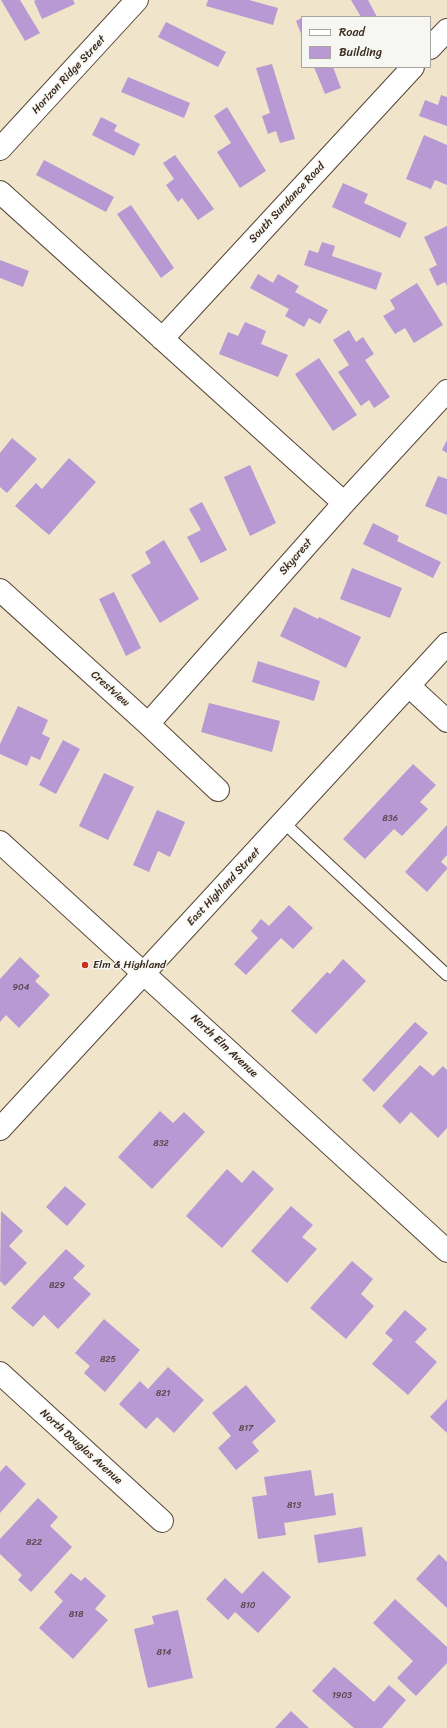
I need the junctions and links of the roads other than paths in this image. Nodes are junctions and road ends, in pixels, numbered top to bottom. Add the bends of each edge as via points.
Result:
1 (138, 0) edge
2 (447, 30) edge
3 (431, 47) edge
4 (412, 68) edge
5 (0, 150) edge
6 (0, 192) edge
7 (162, 339) junction
8 (447, 391) edge
9 (344, 503) junction
10 (0, 590) edge
11 (447, 644) edge
12 (409, 686) junction
13 (447, 721) edge
14 (148, 724) junction
15 (218, 790) dead end
16 (283, 822) junction
17 (0, 842) edge
18 (144, 973) junction
19 (447, 975) edge
20 (0, 1129) edge
21 (447, 1251) edge
22 (0, 1373) edge
23 (162, 1521) dead end

1 - 5 street, Horizon Ridge Street
2 - 3 street
4 - 7 street, South Sundance Road
6 - 7 street
7 - 9 street
8 - 9 street, Skycrest
9 - 14 street, Skycrest
10 - 14 street, Crestview
11 - 12 street, East Highland Street
12 - 13 street
12 - 16 street, East Highland Street
14 - 15 street, Crestview
16 - 18 street, East Highland Street
16 - 19 lane
17 - 18 street, North Elm Avenue
18 - 20 street, East Highland Street
18 - 21 street, North Elm Avenue
22 - 23 street, North Douglas Avenue

